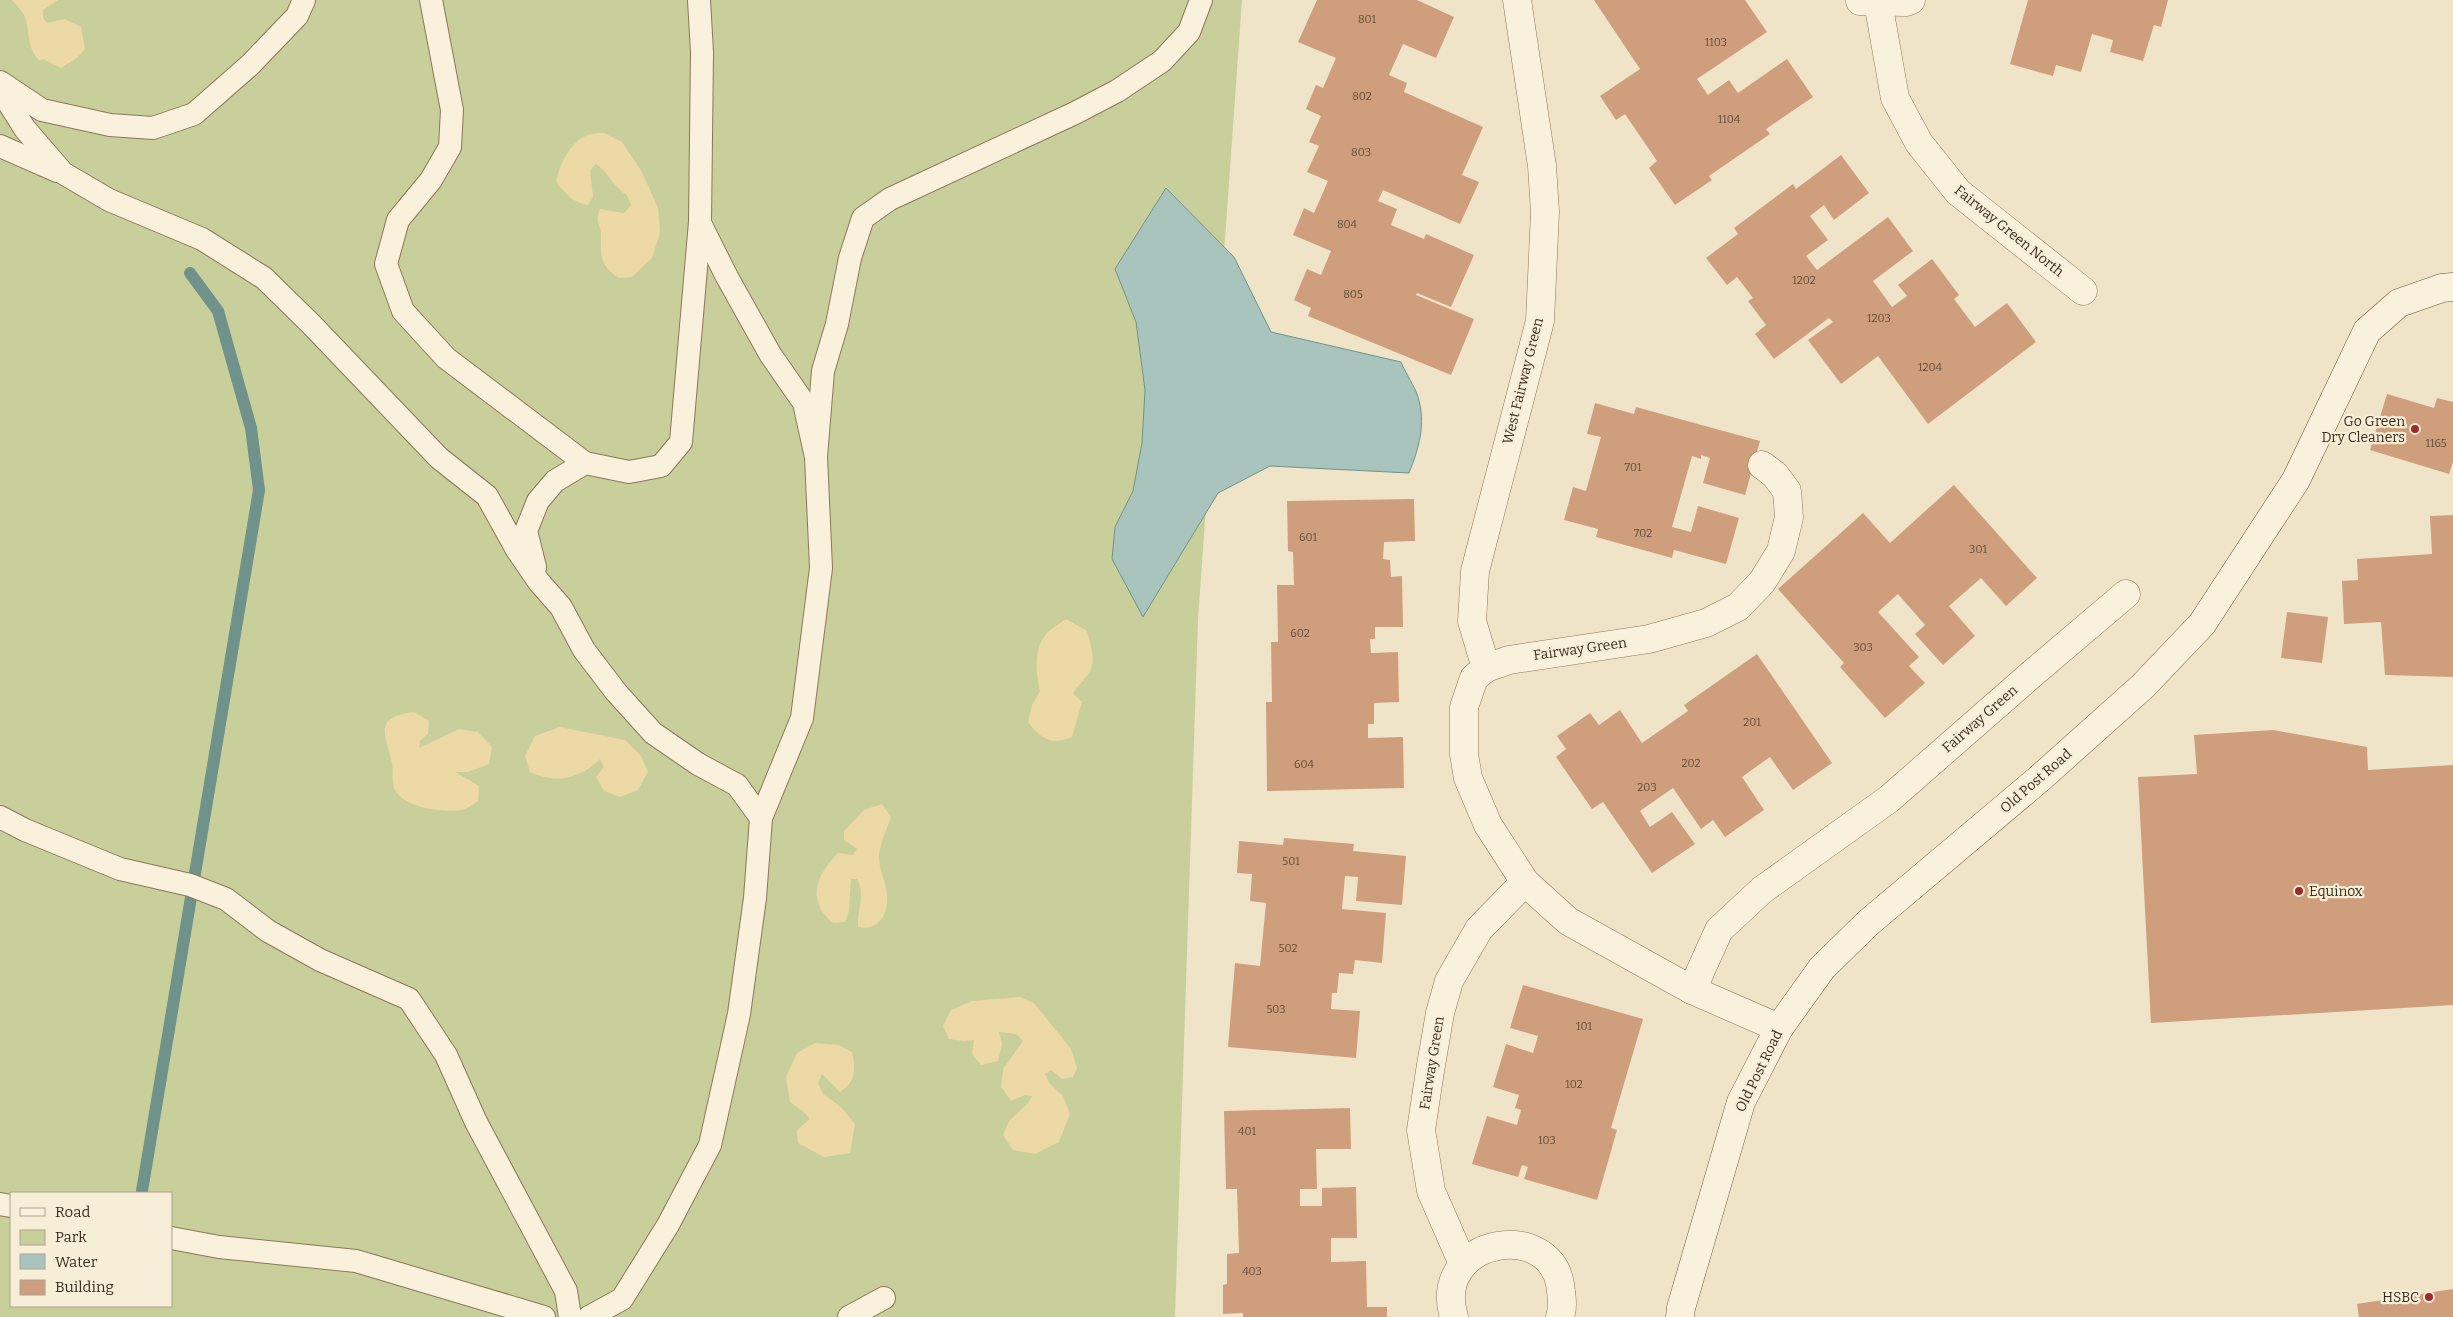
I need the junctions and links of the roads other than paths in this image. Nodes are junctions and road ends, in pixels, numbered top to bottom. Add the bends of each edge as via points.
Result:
1 (304, 0) edge
2 (431, 0) edge
3 (699, 0) edge
4 (1201, 0) edge
5 (1518, 0) edge
6 (1911, 0) edge
7 (1868, 1) edge
8 (0, 82) edge
9 (0, 89) edge
10 (0, 146) edge
11 (63, 173) junction
12 (700, 222) junction
13 (2453, 287) edge
14 (2083, 291) dead end
15 (816, 457) junction
16 (585, 463) junction
17 (1762, 465) dead end
18 (539, 582) junction
19 (2126, 594) dead end
20 (1486, 668) junction
21 (0, 817) edge
22 (760, 818) junction
23 (1525, 882) junction
24 (1692, 990) junction
25 (1779, 1028) junction
26 (172, 1238) edge
27 (1463, 1264) junction
28 (884, 1298) dead end
29 (544, 1317) edge
30 (570, 1317) edge
31 (588, 1317) edge
32 (849, 1317) edge
33 (1454, 1317) edge
34 (1560, 1317) edge
35 (1680, 1317) edge

1 - 8 lane via 297,16 250,65 194,114 153,128 110,125 42,110
2 - 16 lane via 452,110 450,147 431,180 398,220 386,264 403,311 446,358
3 - 12 lane via 702,52
4 - 15 lane via 1189,32 1162,61 1117,91 890,199 863,218 823,371
5 - 20 street, West Fairway Green via 1542,166 1545,212 1540,321 1475,572 1472,621
6 - 7 street
7 - 14 street, Fairway Green North via 1895,98 1919,143 1958,192
9 - 11 lane via 24,129
10 - 11 lane
11 - 18 lane via 109,200 202,239 264,278 439,458 487,496
12 - 15 lane via 770,354 804,404
12 - 16 lane via 680,442 661,466 629,472
13 - 25 street, Old Post Road via 2399,303 2367,331 2296,480 2202,624 2144,686 1868,923 1822,968
15 - 22 lane via 822,568 802,718
16 - 18 lane via 555,481 538,501 526,531
17 - 20 street, Fairway Green via 1787,491 1789,516 1782,550 1762,582 1738,607 1706,623 1649,639 1518,658
18 - 22 lane via 561,607 584,650 653,733 698,764 737,785
19 - 24 street, Fairway Green via 2032,672 1889,799 1762,890 1719,930
20 - 23 street via 1474,678 1464,707 1464,754 1468,778 1488,825
21 - 30 lane via 120,869 190,885 226,899 268,931 311,955 409,999 446,1055 476,1122 566,1291
22 - 31 lane via 755,898 739,1014 710,1145 668,1225 622,1299
23 - 24 street via 1568,920
23 - 27 street, Fairway Green via 1479,929 1449,981 1430,1071 1421,1130 1431,1191
24 - 25 street
25 - 35 street, Old Post Road via 1741,1102
26 - 29 lane via 219,1247 356,1261
27 - 33 street via 1454,1281 1451,1308
27 - 34 street via 1490,1246 1517,1244 1535,1251 1551,1264 1560,1281 1563,1309
28 - 32 lane

